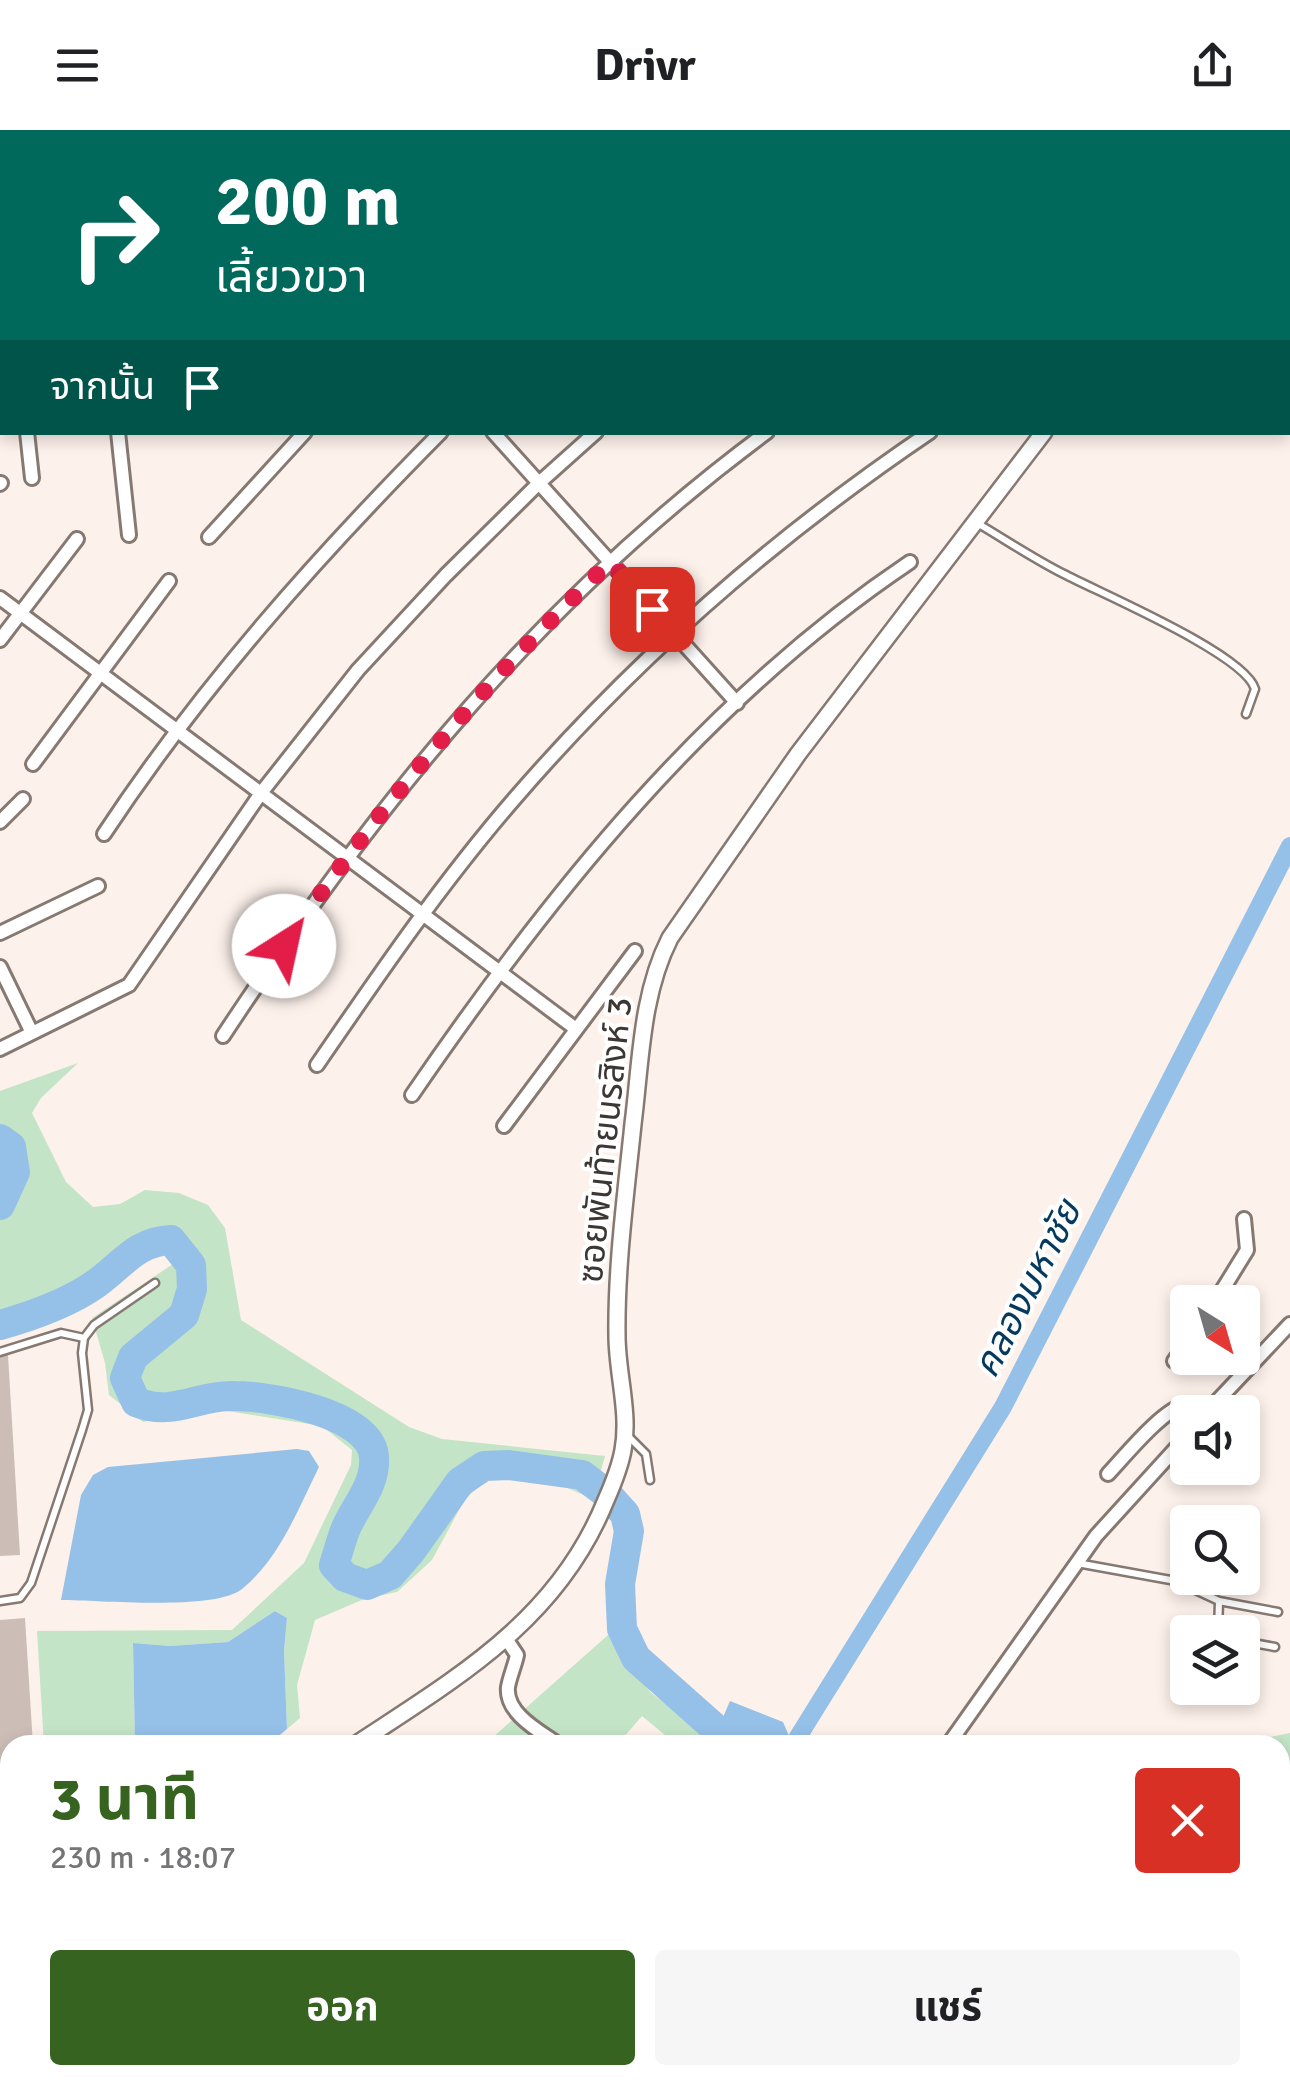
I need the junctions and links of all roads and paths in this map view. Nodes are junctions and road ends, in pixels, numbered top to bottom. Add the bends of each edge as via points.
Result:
1 (27, 435) edge
2 (118, 435) edge
3 (302, 435) edge
4 (439, 435) edge
5 (496, 435) edge
6 (593, 435) edge
7 (763, 435) edge
8 (926, 435) edge
9 (1042, 435) edge
10 (32, 478) dead end
11 (538, 483) junction
12 (975, 522) junction
13 (129, 535) dead end
14 (209, 537) dead end
15 (77, 539) dead end
16 (610, 562) junction
17 (910, 562) dead end
18 (168, 582) dead end
19 (0, 598) edge
20 (19, 612) junction
21 (674, 632) junction
22 (0, 640) edge
23 (99, 672) junction
24 (737, 703) junction
25 (1246, 714) dead end
26 (176, 730) junction
27 (33, 764) dead end
28 (261, 793) junction
29 (23, 799) dead end
30 (0, 822) edge
31 (104, 834) dead end
32 (346, 857) junction
33 (98, 886) dead end
34 (423, 914) junction
35 (0, 933) edge
36 (635, 951) dead end
37 (0, 967) edge
38 (499, 971) junction
39 (576, 1028) junction
40 (32, 1033) junction
41 (223, 1036) dead end
42 (0, 1048) edge
43 (317, 1065) dead end
44 (412, 1095) dead end
45 (504, 1126) dead end
46 (1244, 1219) dead end
47 (155, 1283) dead end
48 (1226, 1285) edge
49 (1290, 1324) edge
50 (84, 1338) junction
51 (1260, 1351) edge
52 (0, 1352) edge
53 (1237, 1375) edge
54 (1221, 1395) edge
55 (1170, 1414) edge
56 (624, 1432) junction
57 (1170, 1455) edge
58 (1108, 1474) dead end
59 (650, 1480) dead end
60 (1077, 1563) junction
61 (0, 1601) edge
62 (1219, 1601) junction
63 (1278, 1612) dead end
64 (1219, 1615) edge
65 (507, 1640) junction
66 (1260, 1644) edge
67 (1274, 1647) dead end
68 (370, 1735) edge
69 (546, 1735) edge
70 (955, 1735) edge

1 - 10 street
2 - 13 street
3 - 14 street
4 - 26 street via 324,554
5 - 11 street
6 - 11 street
7 - 16 street
8 - 21 street via 774,546
9 - 12 street, ซอยพันท้ายนรสิงห์ 3
11 - 16 street
11 - 28 street via 358,670
12 - 25 lane via 1246,672 1255,689
12 - 56 street, ซอยพันท้ายนรสิงห์ 3 via 798,754 659,959 646,1013 619,1277
15 - 20 street
16 - 21 street
16 - 32 street via 458,716
17 - 24 street via 795,649
18 - 23 street
19 - 20 street
20 - 22 street
20 - 23 street
21 - 24 street
21 - 34 street via 514,798
23 - 26 street
23 - 27 street
24 - 38 street via 615,827
26 - 28 street
26 - 31 street
28 - 32 street
28 - 40 street via 130,985
29 - 30 street
32 - 34 street
32 - 41 street
33 - 35 street
34 - 38 street
34 - 43 street
36 - 39 street
37 - 40 street
38 - 39 street
38 - 44 street
39 - 45 street
40 - 42 street
46 - 48 street via 1247,1250
47 - 50 lane
49 - 51 street
50 - 52 lane via 60,1333
50 - 61 lane via 88,1410 82,1430 31,1582 20,1598
53 - 54 street
55 - 58 street
56 - 59 lane via 646,1454
56 - 65 street, ซอยพันท้ายนรสิงห์ 3 via 618,1469 575,1564
57 - 60 street
60 - 62 lane via 1176,1580
60 - 70 street
62 - 63 lane
62 - 64 lane
65 - 68 street, ซอยพันท้ายนรสิงห์ 3
65 - 69 street via 517,1655 508,1690 512,1704
66 - 67 lane

